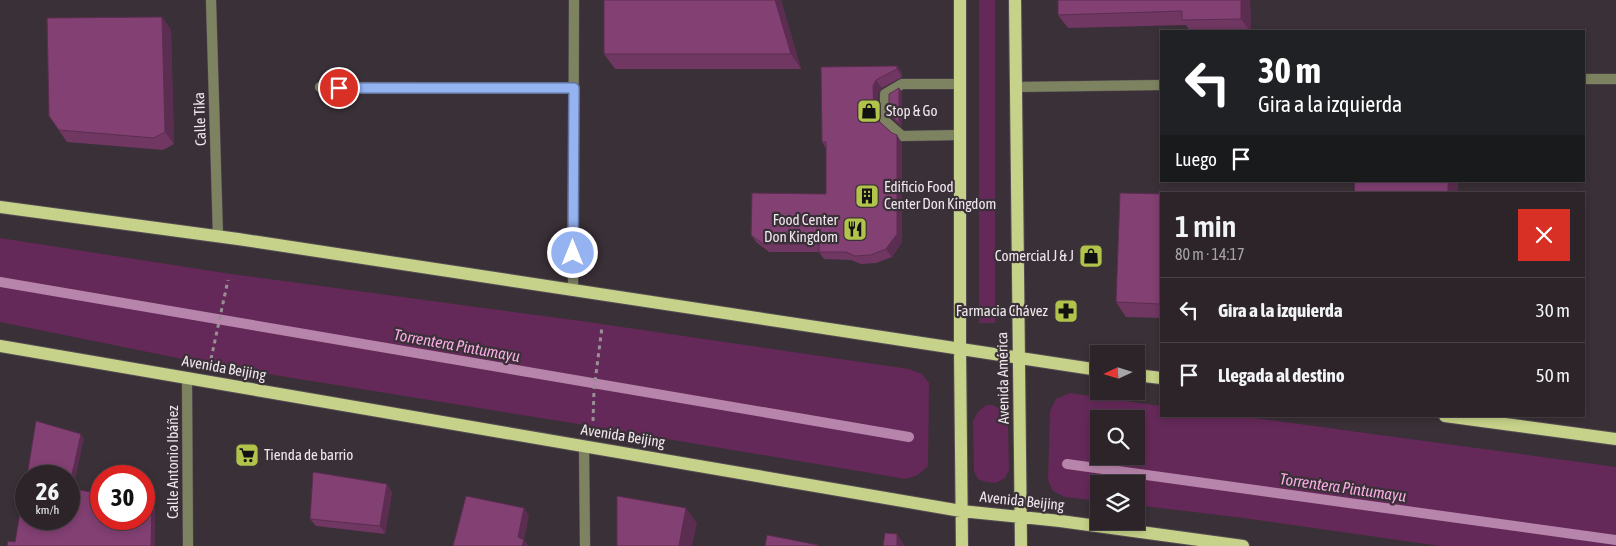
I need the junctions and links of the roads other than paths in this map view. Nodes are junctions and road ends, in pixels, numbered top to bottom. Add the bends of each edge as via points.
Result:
1 (211, 0) edge
2 (574, 0) edge
3 (960, 0) edge
4 (1016, 0) edge
5 (1616, 78) edge
6 (1585, 79) edge
7 (960, 84) junction
8 (1160, 85) edge
9 (1016, 86) junction
10 (320, 87) dead end
11 (574, 88) junction
12 (960, 135) junction
13 (0, 207) edge
14 (218, 236) junction
15 (573, 290) junction
16 (0, 346) edge
17 (960, 350) junction
18 (1019, 358) junction
19 (1090, 369) edge
20 (1145, 376) edge
21 (187, 378) junction
22 (1160, 378) edge
23 (1453, 417) edge
24 (1616, 439) edge
25 (584, 446) junction
26 (961, 511) junction
27 (1021, 517) junction
28 (188, 546) edge
29 (585, 546) edge
30 (962, 546) edge
31 (1021, 546) edge
32 (1243, 546) edge

1 - 14 street, Calle Tika
2 - 11 street
3 - 7 main road
4 - 9 main road, Avenida América
5 - 6 street
7 - 12 main road
7 - 12 street via 902,84 885,94 885,121 902,136
8 - 9 street
9 - 18 main road, Avenida América
10 - 11 street
11 - 15 street
12 - 17 main road
13 - 14 main road
14 - 15 main road
15 - 17 main road
16 - 21 main road, Avenida Beijing
17 - 18 main road
17 - 26 main road
18 - 19 main road
18 - 27 main road, Avenida América
20 - 22 main road
21 - 25 main road, Avenida Beijing
21 - 28 street, Calle Antonio Ibáñez
23 - 24 main road
25 - 26 main road, Avenida Beijing
25 - 29 street
26 - 27 main road, Avenida Beijing
26 - 30 main road
27 - 31 main road, Avenida América
27 - 32 main road, Avenida Beijing

